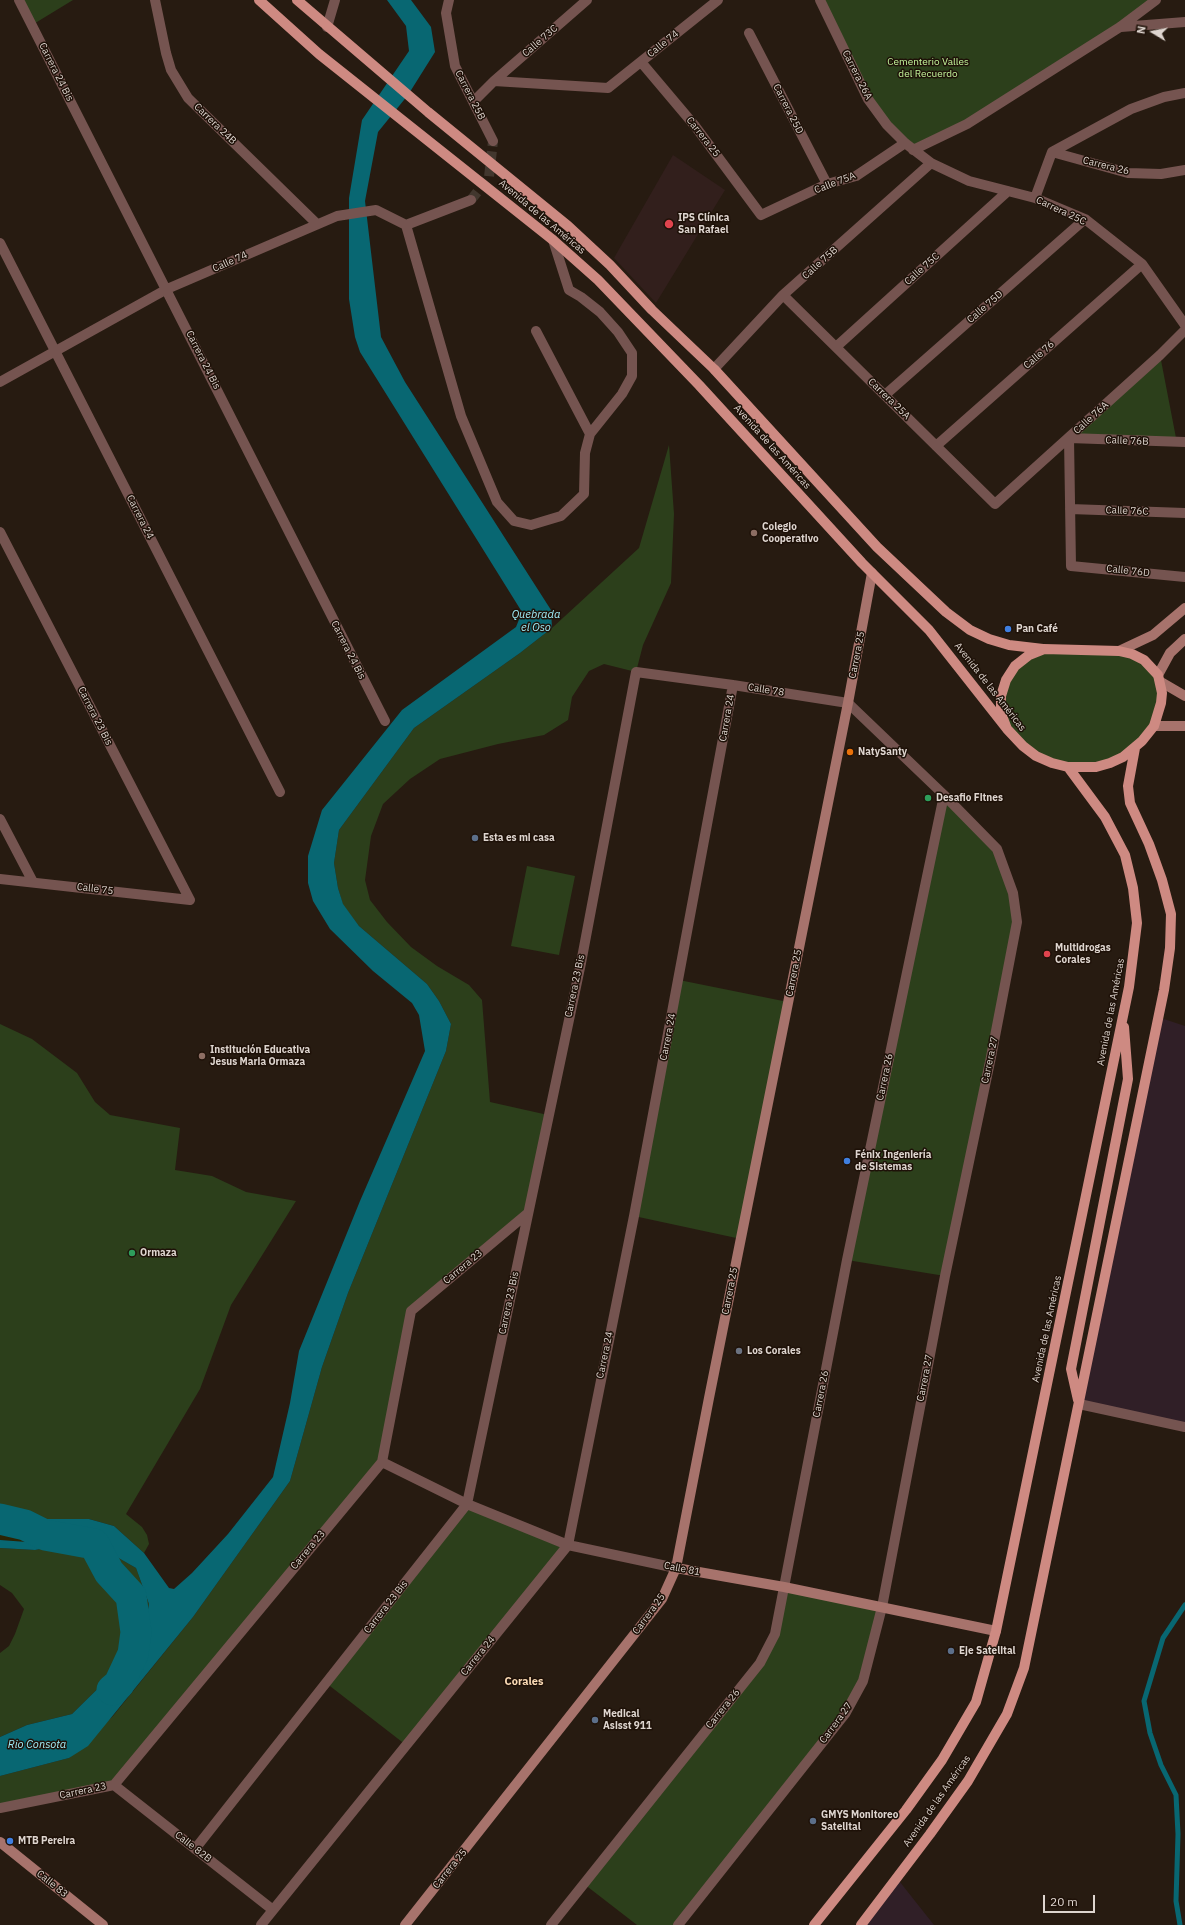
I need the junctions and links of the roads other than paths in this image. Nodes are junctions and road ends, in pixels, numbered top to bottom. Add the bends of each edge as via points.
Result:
1 (19, 0) edge
2 (155, 0) edge
3 (260, 0) edge
4 (297, 0) edge
5 (335, 0) edge
6 (450, 0) edge
7 (587, 0) edge
8 (718, 0) edge
9 (820, 0) edge
10 (1156, 0) edge
11 (1185, 22) edge
12 (327, 27) junction
13 (1120, 27) junction
14 (749, 33) dead end
15 (641, 62) junction
16 (494, 81) junction
17 (1185, 93) edge
18 (474, 101) junction
19 (493, 141) tunnel mouth
20 (905, 143) junction
21 (913, 150) junction
22 (1052, 152) junction
23 (931, 163) junction
24 (1185, 170) edge
25 (827, 184) junction
26 (1008, 190) junction
27 (1035, 198) junction
28 (471, 200) tunnel mouth
29 (761, 215) joint
30 (1085, 219) junction
31 (317, 224) junction
32 (406, 224) junction
33 (553, 240) junction
34 (0, 243) edge
35 (1142, 264) junction
36 (167, 289) junction
37 (783, 295) junction
38 (1185, 325) edge
39 (1185, 330) edge
40 (536, 331) dead end
41 (836, 347) junction
42 (55, 351) junction
43 (714, 369) junction
44 (0, 382) edge
45 (885, 395) junction
46 (590, 434) junction
47 (1069, 438) junction
48 (1185, 442) edge
49 (936, 446) junction
50 (995, 504) joint
51 (1070, 509) junction
52 (1185, 513) edge
53 (0, 532) edge
54 (872, 573) junction
55 (1185, 577) edge
56 (1185, 608) edge
57 (1185, 639) edge
58 (1044, 649) junction
59 (1119, 651) junction
60 (636, 672) joint
61 (1160, 678) junction
62 (733, 685) junction
63 (1185, 696) edge
64 (848, 703) junction
65 (384, 721) dead end
66 (1154, 726) junction
67 (1185, 726) edge
68 (1007, 729) junction
69 (1135, 748) junction
70 (1068, 767) junction
71 (280, 792) dead end
72 (944, 795) junction
73 (0, 819) edge
74 (0, 879) edge
75 (32, 882) junction
76 (190, 900) joint
77 (1124, 1014) junction
78 (528, 1213) junction
79 (1079, 1404) junction
80 (1185, 1426) edge
81 (382, 1462) junction
82 (466, 1504) junction
83 (568, 1545) junction
84 (676, 1568) junction
85 (784, 1587) junction
86 (882, 1607) junction
87 (996, 1631) junction
88 (114, 1785) junction
89 (0, 1808) edge
90 (0, 1842) edge
91 (195, 1849) junction
92 (273, 1910) junction
93 (103, 1925) edge
94 (261, 1925) edge
95 (405, 1925) edge
96 (551, 1925) edge
97 (678, 1925) edge
98 (814, 1925) edge
99 (861, 1925) edge

1 - 36 street, Carrera 24 Bis
2 - 31 street, Carrera 24B via 167,58 185,93
3 - 33 main road, Avenida de las Américas via 319,54
4 - 12 main road, Avenida de las Américas
5 - 12 street
6 - 18 street, Carrera 25B via 446,13 456,66
7 - 16 street, Calle 73C
8 - 15 street, Calle 74
9 - 20 street, Carrera 26A via 868,99 887,125
10 - 13 street
11 - 13 street
12 - 43 main road, Avenida de las Américas via 568,226
13 - 21 street via 967,124
14 - 25 street, Carrera 25D
15 - 16 street, Calle 74 via 608,88
15 - 29 street, Carrera 25 via 695,126
16 - 18 street, Calle 73C
17 - 22 street via 1164,97 1131,109
18 - 19 street, Carrera 25B
20 - 21 street, Carrera 25C
20 - 25 street, Calle 75A via 856,176
21 - 23 street, Carrera 25C
22 - 24 street, Carrera 26 via 1128,173 1161,174
22 - 27 street
23 - 26 street, Carrera 25C via 969,181
23 - 37 street, Calle 75B
25 - 29 street, Calle 75A
26 - 27 street, Carrera 25C
26 - 41 street, Calle 75C
27 - 30 street, Carrera 25C
28 - 32 street
30 - 35 street, Carrera 25C
30 - 45 street, Calle 75D
31 - 32 street, Calle 74 via 337,216 376,210
31 - 36 street, Calle 74
32 - 46 street via 461,416 497,502 514,522 531,525 561,516 584,494 585,453
33 - 46 street via 569,290 600,312 632,353 632,376 622,394
33 - 54 main road, Avenida de las Américas via 598,280
34 - 42 street, Carrera 24
35 - 38 street, Carrera 25C
35 - 49 street, Calle 76
36 - 42 street, Calle 74
36 - 65 street, Carrera 24 Bis
37 - 41 street, Carrera 25A
37 - 43 street, Calle 75B
39 - 47 street, Calle 76A
40 - 46 street
41 - 45 street, Carrera 25A
42 - 44 street, Calle 74
42 - 71 street, Carrera 24
43 - 58 main road, Avenida de las Américas via 877,547 946,612 970,630 989,639 1010,645
45 - 49 street, Carrera 25A
47 - 48 street, Calle 76B
47 - 50 street, Calle 76A
47 - 51 street
49 - 50 street, Carrera 25A
51 - 52 street, Calle 76C
51 - 55 street, Calle 76D via 1070,566
53 - 76 street, Carrera 23 Bis
54 - 64 street, Carrera 25
54 - 68 main road, Avenida de las Américas via 929,630
56 - 59 street via 1153,635
57 - 61 street via 1170,653
58 - 59 main road, Avenida de las Américas
58 - 68 main road via 1020,662 1006,680 1001,696 1001,713
59 - 61 main road, Avenida de las Américas via 1144,660
60 - 62 street, Calle 78
60 - 78 street, Carrera 23 Bis via 581,962
61 - 63 street
61 - 66 main road via 1161,703
62 - 64 street, Calle 78
62 - 83 street, Carrera 24
64 - 72 street, Carrera 27
64 - 84 street, Carrera 25
66 - 67 street
66 - 69 main road
68 - 70 main road, Avenida de las Américas via 1036,756
69 - 70 main road via 1110,763 1082,768
69 - 79 main road, Avenida de las Américas via 1128,786 1130,803 1162,880 1171,914 1170,948 1164,990
70 - 77 main road, Avenida de las Américas via 1105,817 1125,855 1133,888 1137,923
72 - 85 street, Carrera 26 via 847,1260
72 - 86 street, Carrera 27 via 996,849 1013,893 1016,922
73 - 75 street
74 - 75 street, Calle 75
75 - 76 street, Calle 75
77 - 79 main road via 1128,1079 1071,1369
77 - 87 main road, Avenida de las Américas
78 - 81 street, Carrera 23 via 411,1311
78 - 82 street, Carrera 23 Bis
79 - 80 street
79 - 99 main road, Avenida de las Américas via 1024,1668 1007,1714 964,1787
81 - 82 street, Calle 81
81 - 88 street, Carrera 23
82 - 83 street, Calle 81
82 - 91 street, Carrera 23 Bis
83 - 84 street, Calle 81
83 - 92 street, Carrera 24
84 - 85 street, Calle 81
84 - 95 street, Carrera 25 via 662,1599
85 - 86 street, Calle 81
85 - 96 street, Carrera 26 via 775,1634 760,1663
86 - 87 street, Calle 81
86 - 97 street, Carrera 27 via 863,1681 845,1714
87 - 98 main road, Avenida de las Américas via 976,1702 942,1760 906,1810
88 - 89 street, Carrera 23
88 - 91 street, Calle 82B
90 - 93 street, Calle 83
91 - 92 street, Calle 82B
92 - 94 street, Carrera 24

